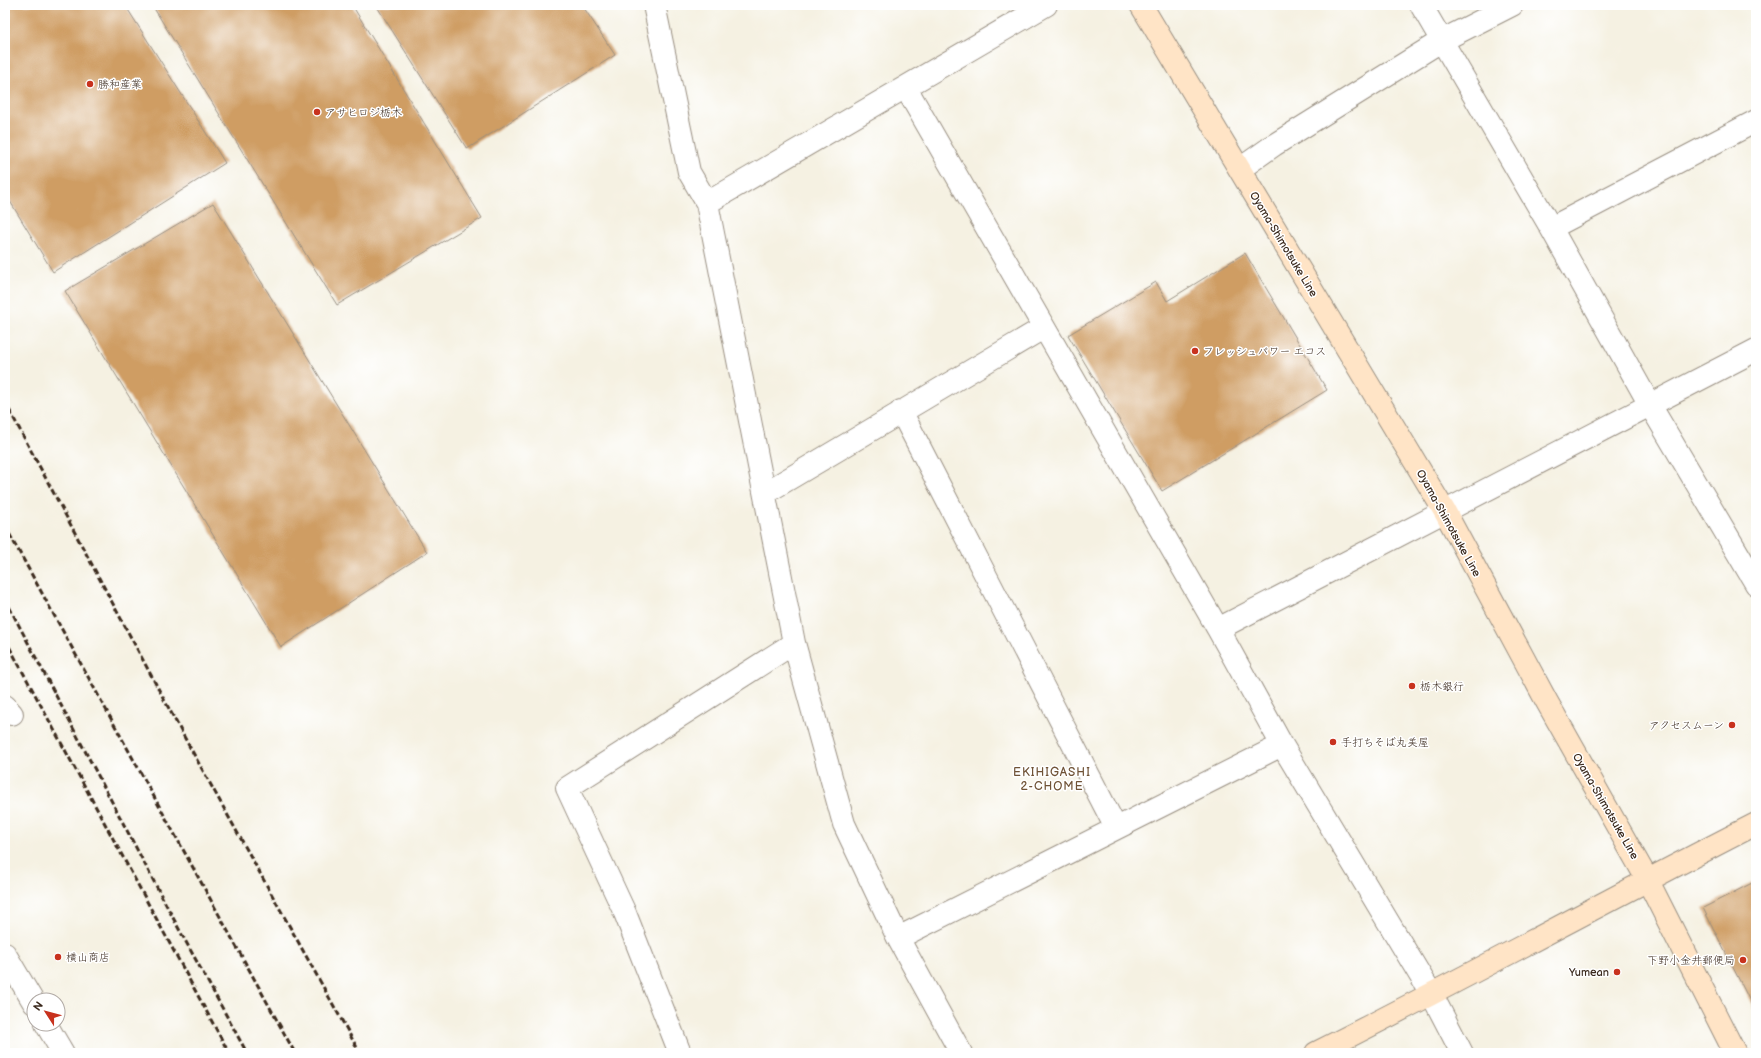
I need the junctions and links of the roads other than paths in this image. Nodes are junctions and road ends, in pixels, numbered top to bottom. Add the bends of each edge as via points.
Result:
1 (654, 5) edge
2 (1046, 5) edge
3 (1141, 5) edge
4 (1421, 5) edge
5 (1512, 5) edge
6 (1441, 41) junction
7 (906, 88) junction
8 (1756, 121) edge
9 (1240, 169) junction
10 (707, 203) junction
11 (1550, 228) junction
12 (1043, 328) junction
13 (1756, 350) edge
14 (1650, 405) junction
15 (901, 411) junction
16 (765, 493) junction
17 (1445, 512) junction
18 (1753, 573) edge
19 (1218, 629) junction
20 (794, 643) junction
21 (1282, 745) junction
22 (1756, 824) edge
23 (1116, 828) junction
24 (1647, 879) junction
25 (898, 938) junction
26 (5, 954) edge
27 (27, 992) edge
28 (1432, 995) junction
29 (51, 1032) edge
30 (63, 1053) edge
31 (680, 1053) edge
32 (961, 1053) edge
33 (1316, 1053) edge
34 (1462, 1053) edge
35 (1735, 1053) edge

1 - 10 street via 689,172
2 - 7 street
3 - 9 main road, Oyama-Shimotsuke Line
4 - 6 street
5 - 6 street
6 - 9 street via 1274,144
6 - 11 street
7 - 10 street
7 - 12 street
8 - 11 street
9 - 17 main road, Oyama-Shimotsuke Line
10 - 16 street
11 - 14 street
12 - 15 street
12 - 19 street
13 - 14 street
14 - 17 street
14 - 18 street
15 - 16 street
15 - 23 street
16 - 20 street
17 - 19 street
17 - 24 main road, Oyama-Shimotsuke Line via 1547,702
19 - 21 street
20 - 25 street via 844,824
20 - 31 street via 567,788 625,913
21 - 23 street
21 - 28 street
22 - 24 main road
23 - 25 street
24 - 28 main road
24 - 35 main road, Oyama-Shimotsuke Line
25 - 32 street
26 - 27 street
28 - 33 main road
28 - 34 street
29 - 30 street

